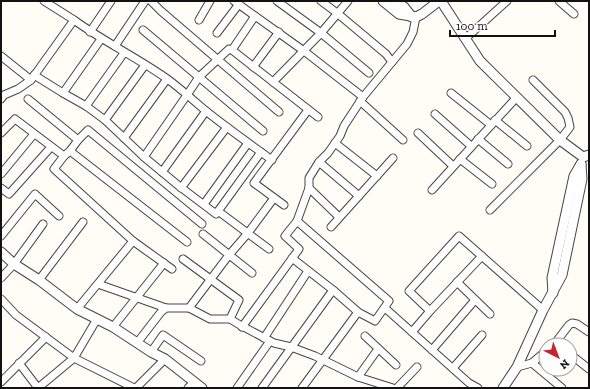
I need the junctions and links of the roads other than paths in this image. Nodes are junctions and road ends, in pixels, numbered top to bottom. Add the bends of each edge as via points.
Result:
1 (44, 1) edge
2 (111, 1) edge
3 (145, 1) edge
4 (151, 1) edge
5 (210, 1) edge
6 (277, 1) edge
7 (321, 1) edge
8 (348, 1) edge
9 (383, 1) edge
10 (396, 1) edge
11 (440, 1) edge
12 (507, 1) edge
13 (559, 1) edge
14 (237, 2) edge
15 (337, 13) junction
16 (574, 14) dead end
17 (255, 16) junction
18 (414, 17) junction
19 (74, 20) junction
20 (198, 20) dead end
21 (143, 30) dead end
22 (90, 32) junction
23 (279, 32) junction
24 (217, 33) dead end
25 (321, 33) junction
26 (101, 39) junction
27 (465, 39) junction
28 (115, 46) junction
29 (232, 50) junction
30 (304, 51) junction
31 (124, 53) junction
32 (1, 56) edge
33 (218, 59) junction
34 (392, 62) junction
35 (145, 65) junction
36 (253, 67) junction
37 (369, 73) dead end
38 (32, 77) junction
39 (199, 77) junction
40 (167, 79) junction
41 (533, 80) dead end
42 (273, 82) junction
43 (63, 93) junction
44 (451, 93) dead end
45 (187, 95) junction
46 (517, 97) junction
47 (1, 99) edge
48 (361, 99) junction
49 (28, 100) dead end
50 (86, 106) junction
51 (308, 110) junction
52 (206, 111) junction
53 (279, 112) dead end
54 (435, 114) dead end
55 (318, 117) dead end
56 (105, 120) junction
57 (493, 122) junction
58 (227, 127) junction
59 (262, 131) dead end
60 (1, 133) edge
61 (418, 133) dead end
62 (34, 134) junction
63 (124, 138) junction
64 (478, 139) junction
65 (78, 140) junction
66 (403, 140) dead end
67 (560, 140) junction
68 (248, 143) junction
69 (335, 143) junction
70 (471, 146) junction
71 (527, 146) dead end
72 (51, 147) junction
73 (70, 150) junction
74 (261, 152) junction
75 (64, 156) junction
76 (586, 156) edge
77 (144, 157) junction
78 (393, 158) dead end
79 (460, 159) junction
80 (272, 160) junction
81 (319, 162) junction
82 (508, 164) dead end
83 (453, 166) junction
84 (162, 172) junction
85 (1, 174) edge
86 (377, 176) junction
87 (492, 184) dead end
88 (1, 188) edge
89 (182, 188) junction
90 (309, 188) junction
91 (432, 190) dead end
92 (359, 196) junction
93 (274, 198) junction
94 (204, 204) junction
95 (284, 205) dead end
96 (490, 210) dead end
97 (218, 212) junction
98 (59, 216) dead end
99 (339, 217) junction
100 (297, 221) junction
101 (84, 222) dead end
102 (43, 224) dead end
103 (202, 224) dead end
104 (331, 227) dead end
105 (248, 233) junction
106 (203, 234) dead end
107 (1, 236) edge
108 (133, 241) junction
109 (187, 242) dead end
110 (269, 248) dead end
111 (1, 252) edge
112 (229, 255) junction
113 (482, 256) junction
114 (292, 258) junction
115 (183, 259) dead end
116 (164, 263) junction
117 (14, 264) junction
118 (172, 269) dead end
119 (308, 270) junction
120 (252, 273) dead end
121 (1, 278) edge
122 (211, 279) junction
123 (39, 280) junction
124 (457, 282) junction
125 (98, 284) junction
126 (333, 290) junction
127 (136, 298) junction
128 (1, 299) edge
129 (475, 300) junction
130 (166, 308) junction
131 (189, 308) junction
132 (384, 308) junction
133 (77, 309) junction
134 (543, 310) junction
135 (430, 311) junction
136 (358, 312) junction
137 (490, 314) dead end
138 (97, 319) junction
139 (230, 319) junction
140 (242, 326) junction
141 (113, 327) junction
142 (412, 332) junction
143 (589, 332) edge
144 (482, 335) dead end
145 (365, 336) dead end
146 (46, 337) junction
147 (561, 337) edge
148 (267, 340) junction
149 (137, 343) junction
150 (291, 347) junction
151 (378, 349) junction
152 (432, 350) junction
153 (151, 352) junction
154 (74, 358) junction
155 (538, 358) edge
156 (165, 359) junction
157 (322, 360) junction
158 (578, 360) edge
159 (201, 361) dead end
160 (19, 363) junction
161 (532, 363) junction
162 (396, 366) dead end
163 (417, 367) dead end
164 (517, 367) junction
165 (453, 368) junction
166 (589, 369) edge
167 (358, 378) junction
168 (1, 382) edge
169 (191, 385) edge
170 (38, 388) edge
171 (135, 388) edge
172 (202, 388) edge
173 (237, 388) edge
174 (262, 388) edge
175 (302, 388) edge
176 (393, 388) edge
177 (397, 388) edge
178 (478, 388) edge
179 (503, 388) edge
180 (562, 388) edge

1 - 19 street
2 - 22 street
3 - 28 street
4 - 33 street
5 - 20 street
6 - 25 street
7 - 15 street
8 - 15 street
9 - 18 street via 399,14
10 - 18 street
11 - 18 street via 419,17
11 - 27 street
12 - 27 street
13 - 16 street
14 - 17 street
14 - 24 street
15 - 25 street
15 - 34 street
17 - 23 street
17 - 29 street
18 - 34 street via 412,36
19 - 22 street
19 - 38 street
21 - 39 street
22 - 26 street
23 - 30 street
23 - 36 street
25 - 30 street
25 - 37 street
26 - 28 street
26 - 43 street
27 - 46 street via 480,61
28 - 31 street
29 - 33 street via 229,48
29 - 36 street
30 - 42 street
30 - 48 street
31 - 35 street
31 - 50 street
32 - 38 street
33 - 39 street
33 - 53 street
34 - 48 street
35 - 40 street
35 - 56 street
36 - 42 street
38 - 43 street
38 - 47 street
39 - 45 street
39 - 59 street
40 - 45 street
40 - 63 street
41 - 67 street via 568,118 570,127
42 - 51 street
43 - 50 street
44 - 57 street
45 - 52 street
45 - 77 street
46 - 57 street
46 - 67 street
48 - 66 street
48 - 69 street
49 - 65 street
50 - 56 street
51 - 55 street
51 - 80 street
52 - 58 street
52 - 84 street
54 - 70 street
56 - 63 street
57 - 64 street
57 - 71 street
58 - 68 street
58 - 89 street
60 - 62 street via 15,119
61 - 83 street
62 - 72 street
62 - 85 street
63 - 77 street
64 - 70 street
64 - 82 street
65 - 73 street
65 - 103 street via 88,130
67 - 76 street
67 - 96 street
68 - 74 street
68 - 94 street
69 - 81 street
69 - 86 street
70 - 79 street
72 - 75 street
72 - 88 street via 9,194
73 - 75 street
73 - 109 street
74 - 80 street
74 - 97 street
75 - 108 street via 54,169
76 - 134 street via 574,176 552,278 553,293
77 - 84 street
78 - 86 street
79 - 83 street
79 - 87 street
80 - 93 street via 254,183
81 - 90 street via 309,178
81 - 92 street
83 - 91 street
84 - 89 street
86 - 92 street
89 - 94 street
90 - 99 street
90 - 100 street
92 - 99 street
93 - 95 street
93 - 105 street
94 - 97 street via 216,214
97 - 105 street
98 - 107 street via 34,194
99 - 104 street
100 - 114 street via 285,236 299,249
100 - 132 street via 389,302
101 - 123 street
102 - 117 street
105 - 110 street
105 - 112 street
106 - 112 street
108 - 116 street
108 - 125 street
111 - 117 street
112 - 120 street
112 - 122 street
113 - 124 street
113 - 134 street
113 - 135 street via 459,236 409,291
114 - 119 street
114 - 140 street
115 - 122 street
116 - 118 street
116 - 127 street
117 - 121 street
117 - 123 street
119 - 126 street
119 - 148 street
122 - 131 street
122 - 139 street via 239,300
123 - 133 street
124 - 129 street
124 - 135 street
125 - 127 street
125 - 133 street
126 - 136 street
126 - 150 street
127 - 130 street
127 - 141 street
128 - 146 street via 16,315
129 - 137 street
129 - 152 street
130 - 131 street
130 - 149 street
131 - 139 street via 210,319
132 - 136 street via 375,322
132 - 142 street
133 - 138 street
134 - 164 street
135 - 142 street
136 - 157 street
138 - 141 street
138 - 154 street
139 - 140 street
140 - 148 street
141 - 149 street
142 - 152 street
143 - 147 street via 572,323
144 - 165 street
145 - 151 street
146 - 154 street
146 - 160 street
148 - 150 street
148 - 173 street
149 - 153 street
150 - 157 street
150 - 174 street
151 - 162 street
151 - 167 street
152 - 165 street
153 - 156 street
153 - 159 street via 163,335
154 - 170 street
154 - 171 street
155 - 161 street
156 - 169 street
156 - 171 street
157 - 167 street
157 - 175 street
158 - 166 street
160 - 168 street
160 - 170 street
161 - 164 street
161 - 180 street
163 - 177 street
164 - 179 street
165 - 178 street
167 - 176 street
169 - 172 street

